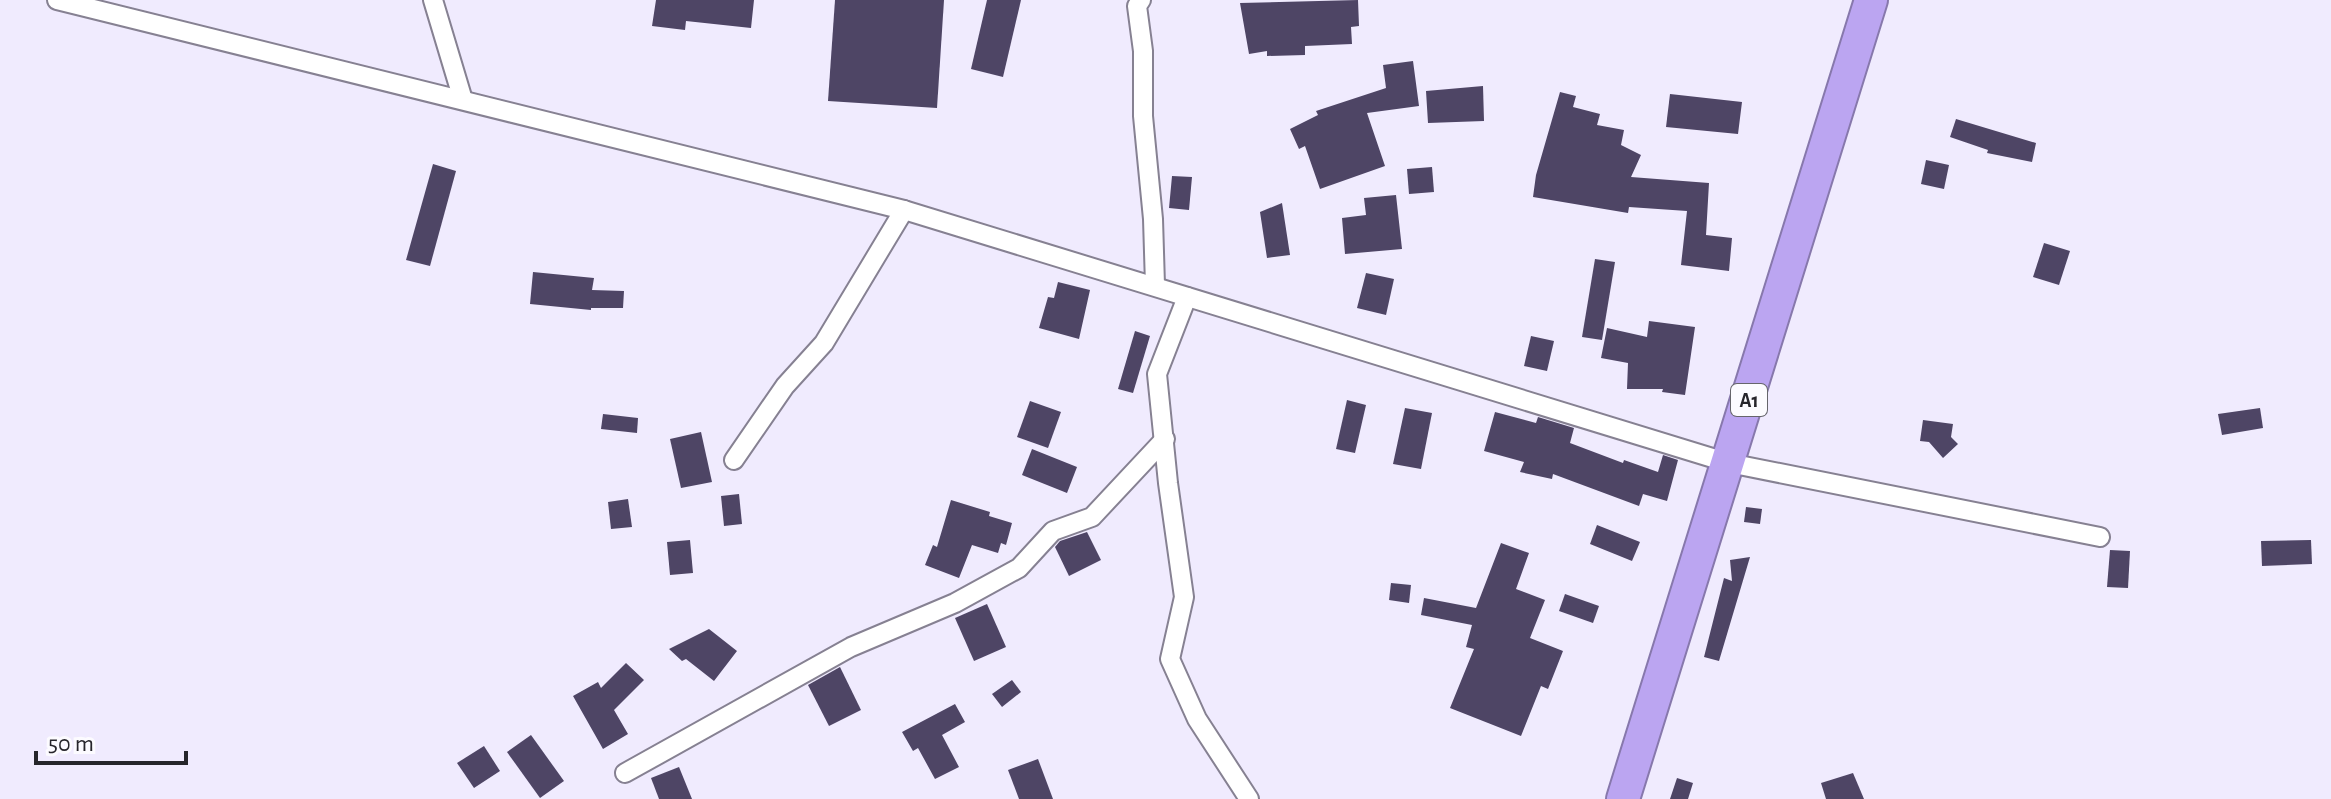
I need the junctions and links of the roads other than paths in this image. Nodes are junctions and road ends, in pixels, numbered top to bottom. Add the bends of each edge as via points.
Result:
1 (57, 0) edge
2 (433, 0) edge
3 (1141, 0) edge
4 (1871, 0) edge
5 (463, 100) junction
6 (904, 210) junction
7 (1155, 285) junction
8 (1187, 297) junction
9 (1165, 439) junction
10 (734, 460) dead end
11 (1729, 463) junction
12 (2100, 537) dead end
13 (625, 773) dead end
14 (1249, 799) edge
15 (1623, 799) edge

1 - 5 street
2 - 5 street
3 - 7 street via 1137,6
4 - 11 highway, A1
5 - 6 street
6 - 7 street
6 - 10 street via 824,343 785,386
7 - 8 street
8 - 9 street via 1157,374
8 - 11 street
9 - 13 street via 1092,517 1053,531 1019,568 955,603 851,647
9 - 14 street via 1184,597 1170,659 1197,719
11 - 12 street
11 - 15 highway, A1

